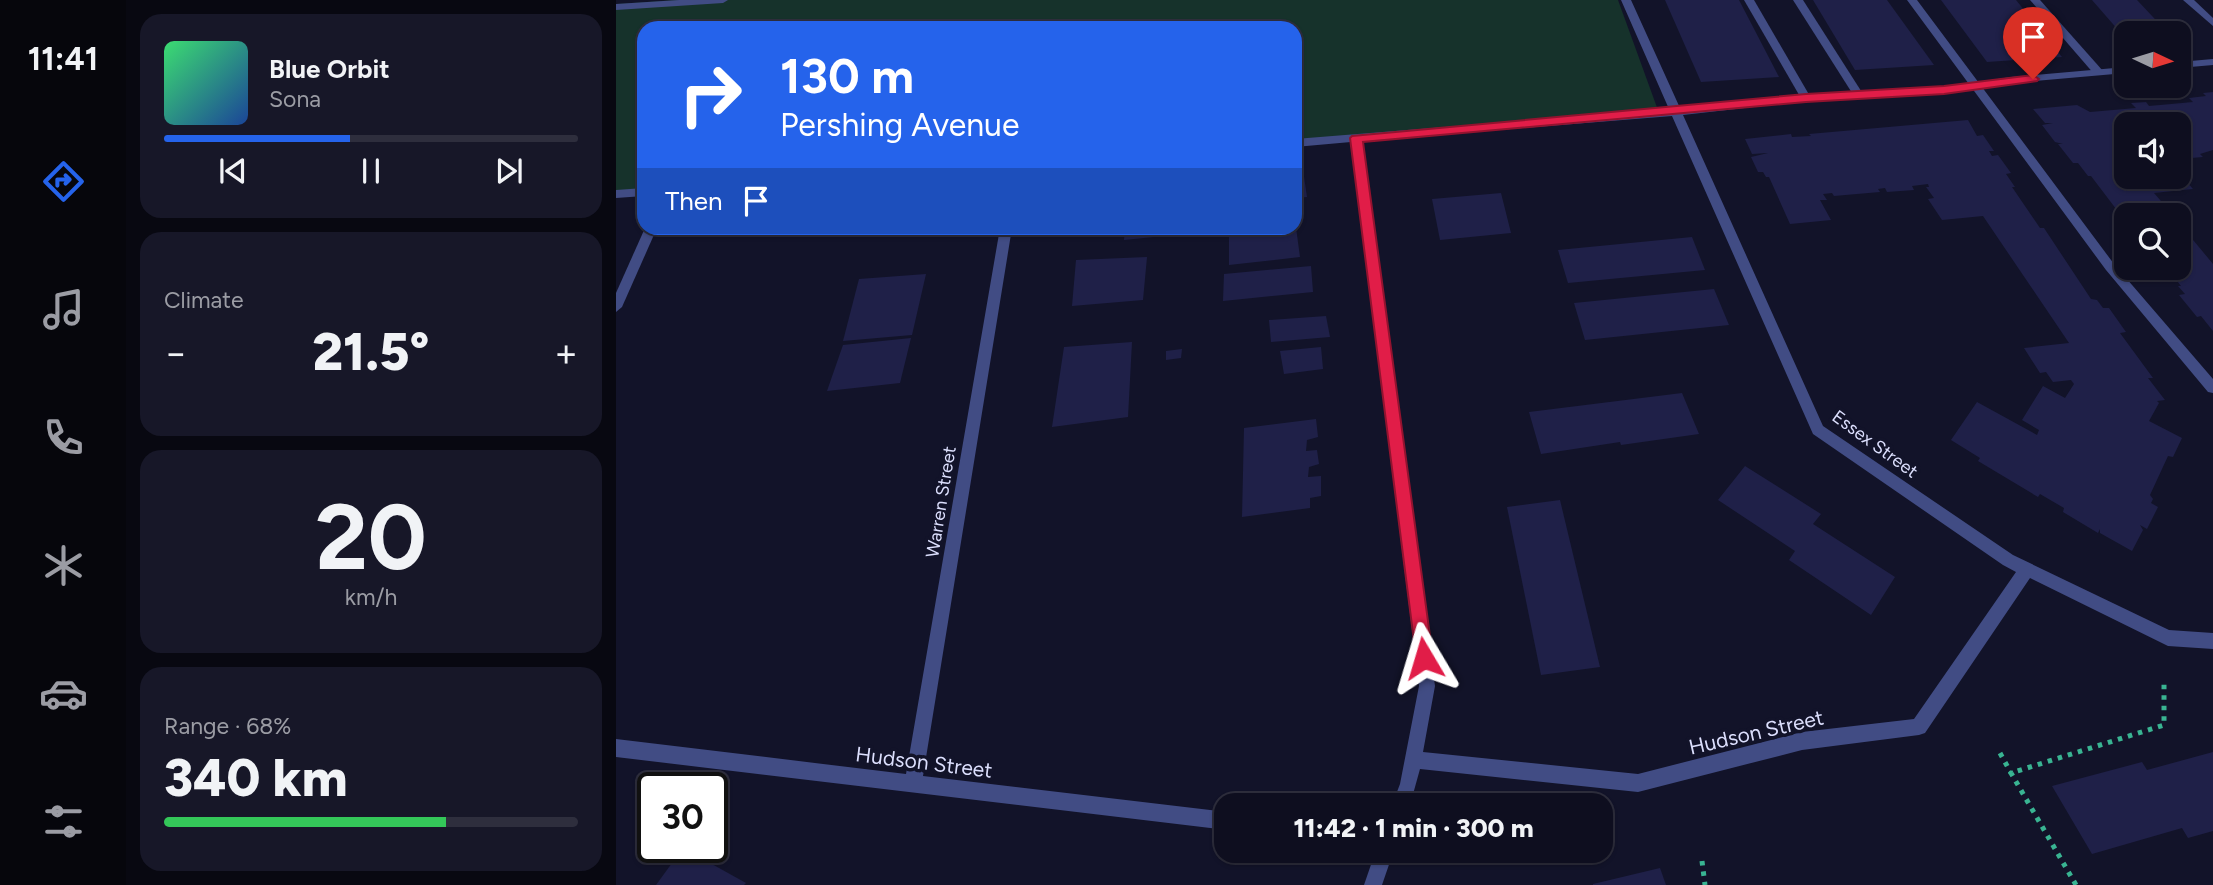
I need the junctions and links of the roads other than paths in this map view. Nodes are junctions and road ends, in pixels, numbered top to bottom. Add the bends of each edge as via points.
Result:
1 (723, 0) edge
2 (1626, 0) edge
3 (1749, 0) edge
4 (1798, 0) edge
5 (1912, 0) edge
6 (2035, 0) edge
7 (2188, 0) edge
8 (616, 7) edge
9 (2213, 23) edge
10 (2213, 62) edge
11 (2191, 64) edge
12 (2114, 71) edge
13 (2099, 73) junction
14 (1974, 85) junction
15 (1858, 94) junction
16 (1806, 98) junction
17 (1675, 112) junction
18 (1356, 138) junction
19 (1302, 142) edge
20 (637, 192) edge
21 (616, 194) edge
22 (648, 235) edge
23 (1005, 235) edge
24 (616, 307) edge
25 (2213, 388) edge
26 (2027, 569) junction
27 (2213, 641) edge
28 (616, 748) edge
29 (1413, 760) junction
30 (913, 784) junction
31 (1404, 793) edge
32 (1214, 819) edge
33 (1381, 863) edge
34 (1373, 885) edge

1 - 8 street
2 - 17 street, Essex Street
3 - 16 street
4 - 15 street
5 - 14 street
6 - 13 street
7 - 9 street
10 - 11 street
12 - 13 street
13 - 14 street
14 - 15 street
14 - 25 street via 2110,267
15 - 16 street
16 - 17 street
17 - 18 street
17 - 26 street, Essex Street via 1818,430
18 - 19 street
18 - 29 street via 1427,686
20 - 21 street
22 - 24 street
23 - 30 street, Warren Street
26 - 27 street, Essex Street via 2168,638
26 - 29 street, Hudson Street via 1919,727 1802,741 1638,783
28 - 30 street, Hudson Street
29 - 31 street
30 - 32 street, Hudson Street
33 - 34 street

